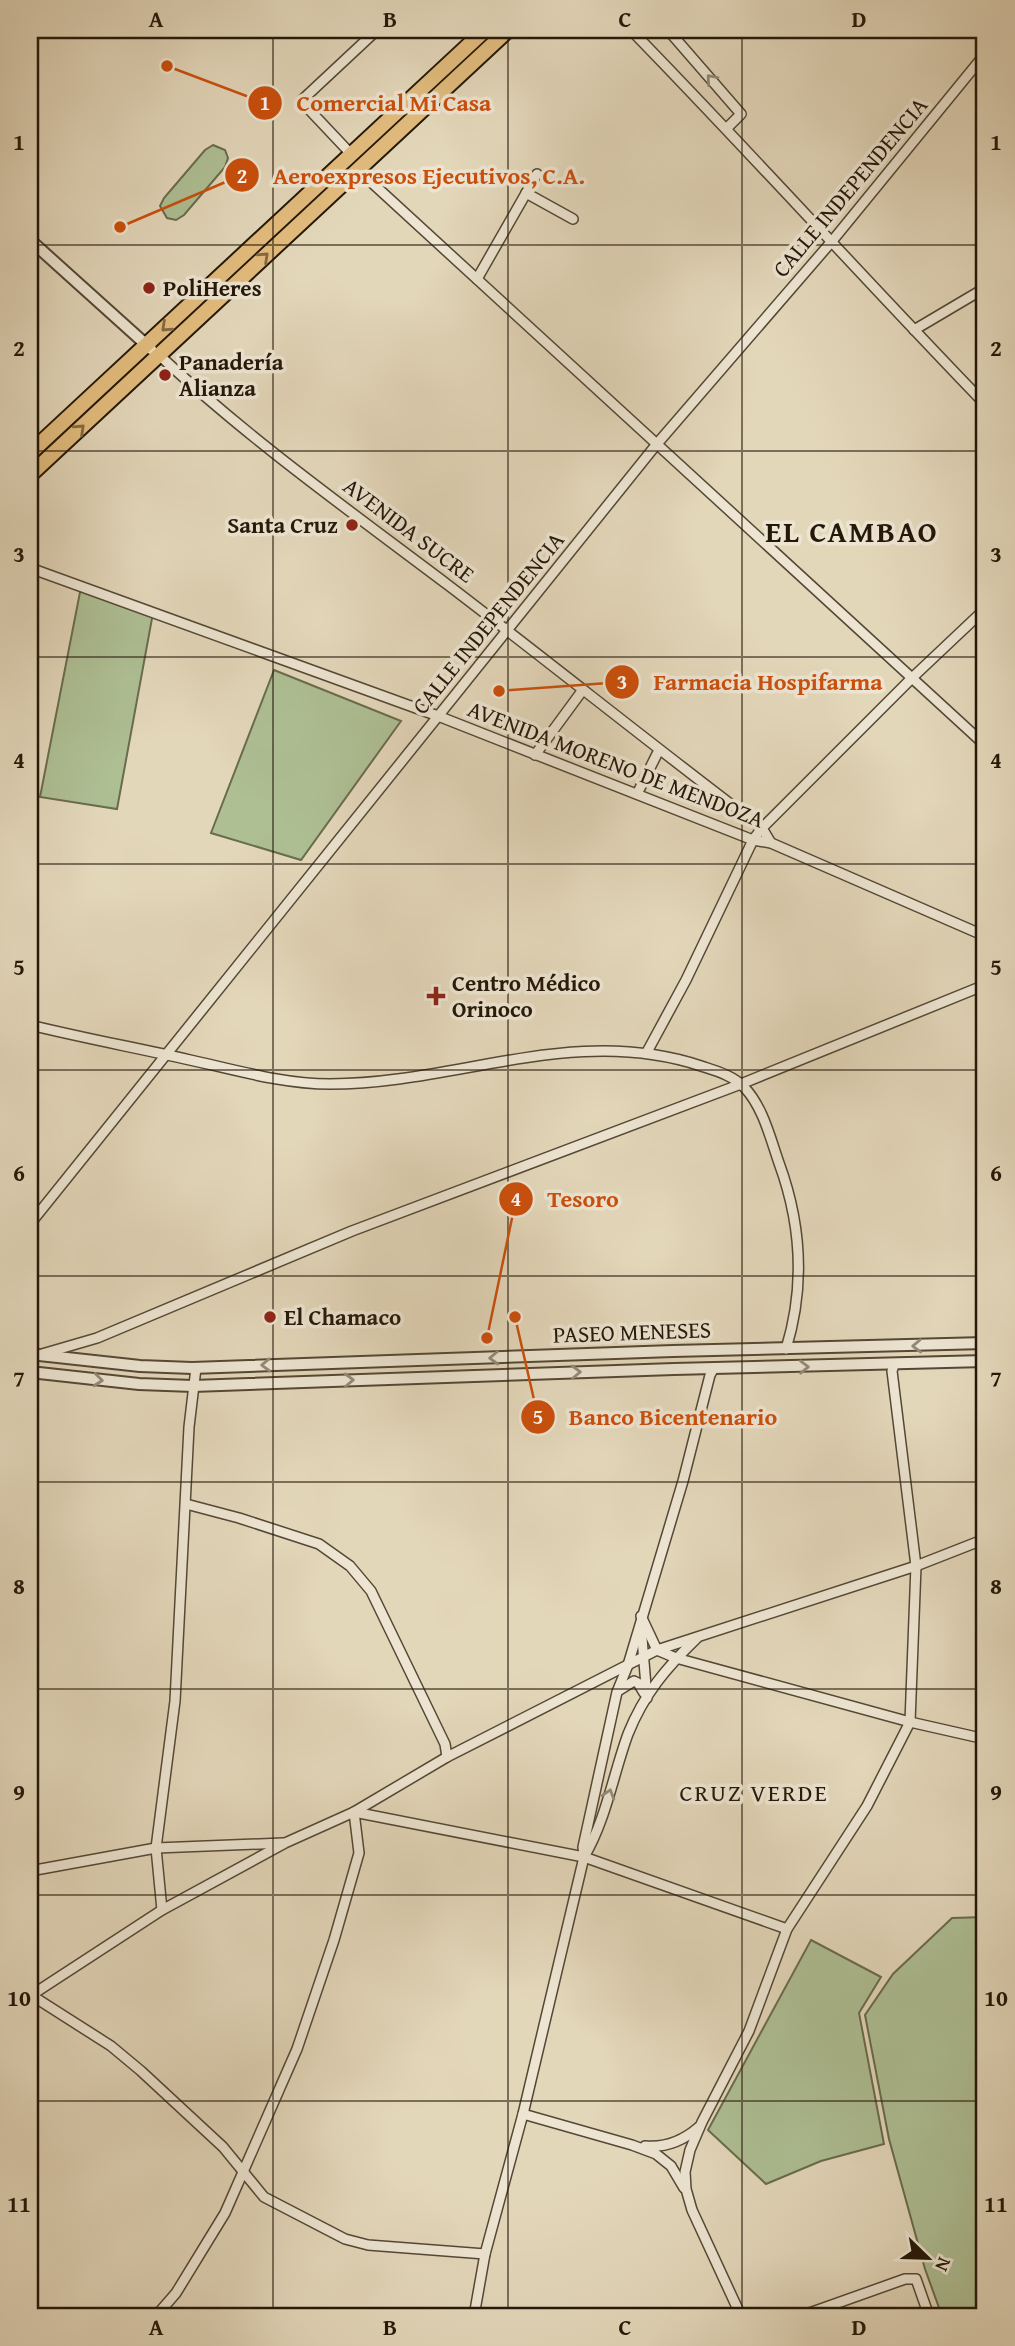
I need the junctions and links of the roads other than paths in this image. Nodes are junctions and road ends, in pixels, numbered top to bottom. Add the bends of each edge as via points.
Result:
1 (377, 30) edge
2 (485, 30) edge
3 (508, 30) edge
4 (631, 30) edge
5 (668, 30) edge
6 (985, 54) edge
7 (727, 128) junction
8 (351, 154) junction
9 (358, 170) junction
10 (537, 174) dead end
11 (526, 193) junction
12 (573, 219) dead end
13 (30, 240) edge
14 (833, 240) junction
15 (477, 279) junction
16 (985, 288) edge
17 (914, 330) junction
18 (146, 344) junction
19 (159, 355) junction
20 (985, 404) edge
21 (656, 446) junction
22 (30, 453) edge
23 (30, 475) edge
24 (30, 568) edge
25 (985, 609) edge
26 (508, 631) junction
27 (913, 677) junction
28 (582, 691) junction
29 (438, 716) junction
30 (985, 745) edge
31 (659, 750) junction
32 (534, 755) junction
33 (637, 794) junction
34 (761, 828) junction
35 (753, 840) junction
36 (771, 843) junction
37 (985, 936) edge
38 (985, 985) edge
39 (30, 1025) edge
40 (647, 1052) junction
41 (165, 1054) junction
42 (741, 1084) junction
43 (30, 1224) edge
44 (985, 1343) edge
45 (786, 1349) junction
46 (34, 1354) edge
47 (985, 1361) edge
48 (894, 1365) junction
49 (196, 1368) junction
50 (714, 1368) junction
51 (30, 1372) edge
52 (193, 1386) junction
53 (186, 1504) junction
54 (985, 1539) edge
55 (916, 1566) junction
56 (641, 1616) junction
57 (699, 1636) junction
58 (657, 1650) junction
59 (642, 1658) junction
60 (676, 1658) junction
61 (628, 1665) junction
62 (708, 1667) junction
63 (617, 1692) junction
64 (647, 1698) junction
65 (910, 1722) junction
66 (985, 1740) edge
67 (447, 1757) junction
68 (354, 1812) junction
69 (285, 1843) junction
70 (156, 1849) junction
71 (584, 1857) junction
72 (30, 1871) edge
73 (162, 1910) junction
74 (787, 1929) junction
75 (30, 1995) edge
76 (523, 2115) junction
77 (700, 2126) junction
78 (632, 2145) junction
79 (242, 2171) junction
80 (685, 2189) junction
81 (485, 2255) junction
82 (156, 2316) edge
83 (474, 2316) edge
84 (741, 2316) edge
85 (801, 2316) edge
86 (929, 2316) edge

1 - 8 street via 301,101
2 - 8 main road
3 - 9 main road
4 - 7 street
7 -> 5 street via 741,114
6 - 14 street, CALLE INDEPENDENCIA
7 - 14 street
8 -> 18 main road
9 - 15 street
19 -> 9 main road
10 - 11 street
11 - 12 street
11 - 15 street
13 - 18 street, AVENIDA SUCRE
14 - 17 street
14 - 21 street, CALLE INDEPENDENCIA
15 - 21 street
16 - 17 street
17 - 20 street
18 - 19 street, AVENIDA SUCRE
18 - 22 main road
23 -> 19 main road
19 - 26 street, AVENIDA SUCRE via 236,424
21 - 26 street, CALLE INDEPENDENCIA
21 - 27 street
24 - 29 street, AVENIDA MORENO DE MENDOZA
25 - 27 street
26 - 28 street, AVENIDA SUCRE
26 - 29 street, CALLE INDEPENDENCIA
27 - 30 street
27 - 34 street
28 - 31 street, AVENIDA SUCRE
28 - 32 street
29 - 32 street, AVENIDA MORENO DE MENDOZA
29 - 41 street, CALLE INDEPENDENCIA
31 - 33 street
31 - 34 street, AVENIDA SUCRE
32 - 33 street, AVENIDA MORENO DE MENDOZA
33 - 35 street, AVENIDA MORENO DE MENDOZA
34 - 35 street
34 - 36 street, AVENIDA SUCRE
35 - 36 street, AVENIDA MORENO DE MENDOZA
35 - 40 street
36 - 37 street, AVENIDA MORENO DE MENDOZA
38 - 42 street
39 - 41 street
40 - 41 street via 568,1052 364,1084 278,1080
40 - 42 street via 710,1069
41 - 43 street, CALLE INDEPENDENCIA
42 - 45 street via 764,1120 794,1211 797,1293
42 - 46 street via 352,1231 97,1338
44 -> 45 street, PASEO MENESES
45 -> 49 street, PASEO MENESES
46 - 49 street, PASEO MENESES via 140,1367
47 - 48 street, PASEO MENESES
50 -> 48 street, PASEO MENESES
48 - 55 street
49 - 52 street
52 -> 50 street, PASEO MENESES
50 - 56 street
51 -> 52 street, PASEO MENESES
52 - 53 street
53 - 67 street via 319,1544 350,1566 371,1591 445,1744
53 - 70 street via 175,1701
54 - 55 street
55 - 57 street
55 - 65 street
56 - 58 street
56 - 59 street
56 - 61 street
57 - 58 street
57 - 60 street
57 - 62 street via 694,1650
58 - 59 street
58 - 60 street
59 - 61 street
59 - 64 street
60 - 62 street
60 - 64 street
61 - 63 street
61 - 67 street
62 - 65 street
63 - 64 street via 634,1681
63 - 71 street
71 -> 64 street via 595,1839 629,1732
65 - 66 street
65 - 74 street via 867,1806
67 - 68 street
68 - 69 street
68 - 71 street
68 - 79 street via 359,1853 334,1941 296,2049
69 - 70 street
69 - 73 street
70 - 72 street
70 - 73 street
71 - 74 street
71 - 76 street
73 - 75 street
74 - 77 street via 749,2031
75 - 79 street via 111,2046 223,2147
76 - 78 street
76 - 81 street
77 - 78 street via 674,2143
77 - 80 street via 685,2172
78 - 80 street via 671,2166
79 - 81 street via 264,2197 345,2239
79 - 82 street via 225,2213 176,2293
80 - 84 street
81 - 83 street
85 - 86 street via 916,2279

